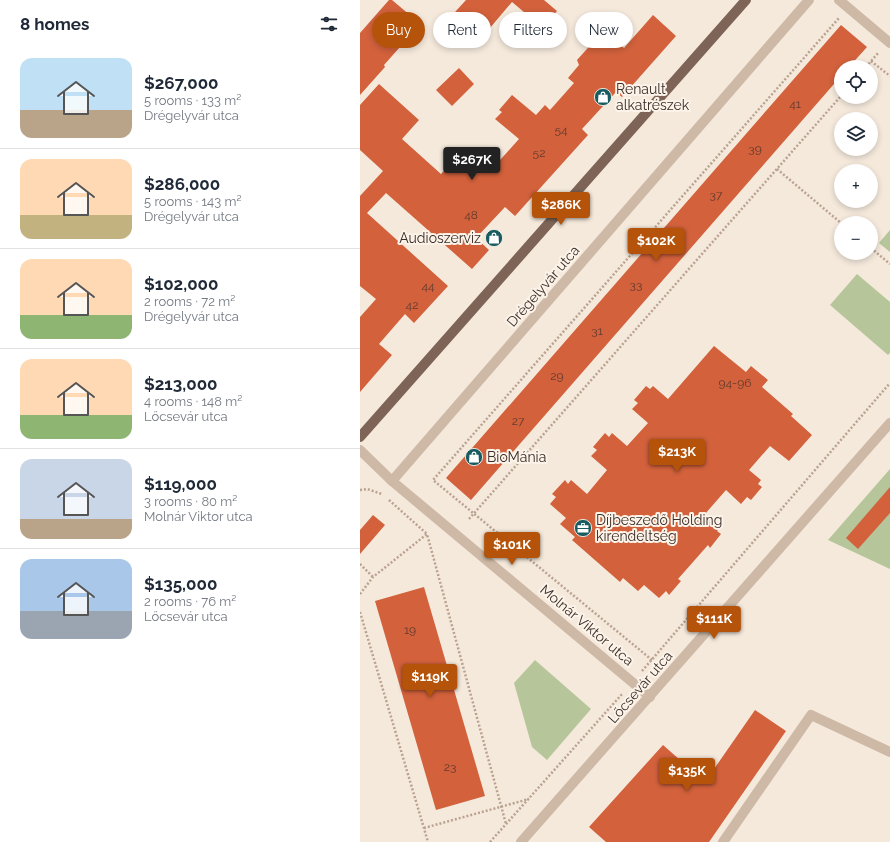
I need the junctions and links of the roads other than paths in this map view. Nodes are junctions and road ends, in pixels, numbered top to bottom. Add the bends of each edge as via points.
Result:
1 (746, 0) edge
2 (809, 0) edge
3 (839, 0) edge
4 (890, 43) edge
5 (890, 423) edge
6 (360, 437) edge
7 (360, 450) edge
8 (392, 481) junction
9 (650, 697) junction
10 (890, 752) edge
11 (521, 842) edge
12 (723, 842) edge

1 - 6 main road
2 - 8 street, Drégelyvár utca
3 - 4 street
5 - 9 street, Lőcsevár utca
7 - 8 street, Molnár Viktor utca
8 - 9 street, Molnár Viktor utca
9 - 11 street, Lőcsevár utca
10 - 12 street via 811,715

